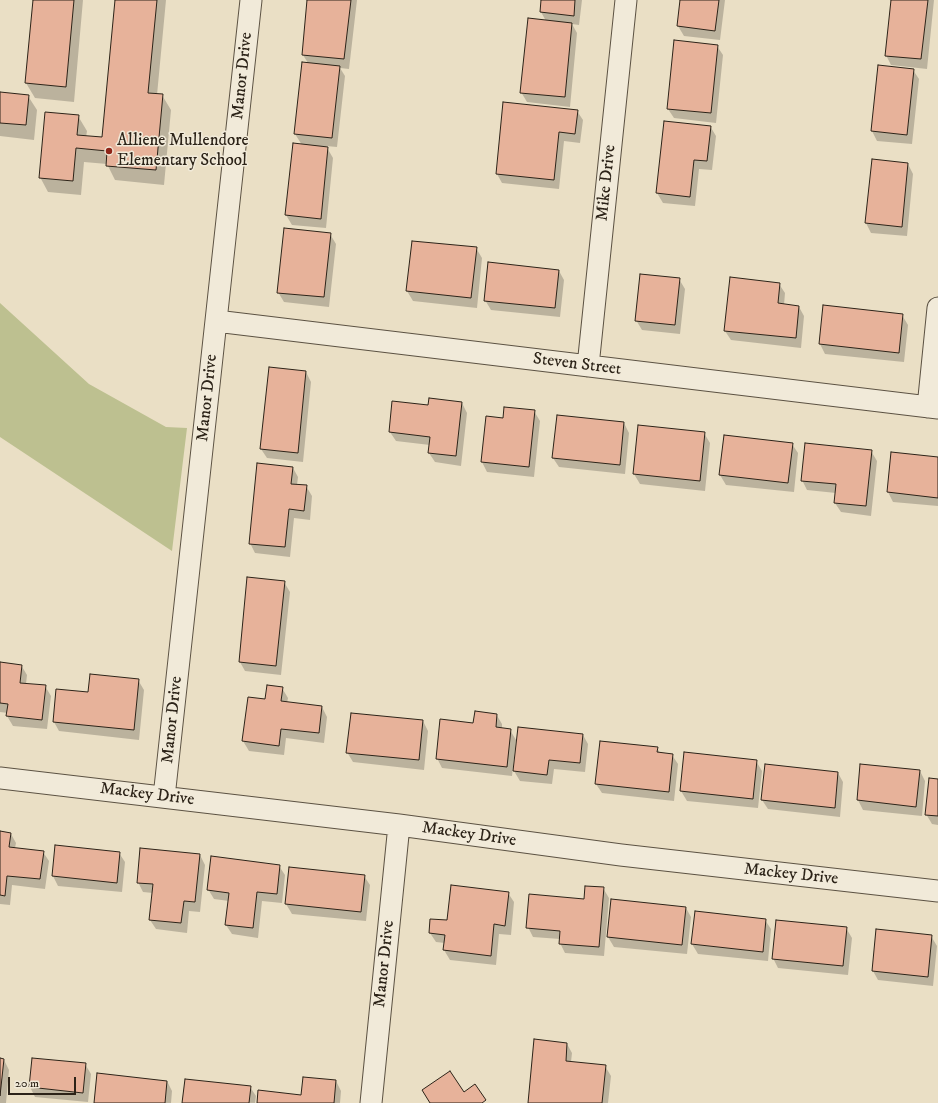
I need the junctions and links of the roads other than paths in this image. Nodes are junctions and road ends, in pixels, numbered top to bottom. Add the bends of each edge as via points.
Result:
1 (251, 0) edge
2 (626, 0) edge
3 (938, 308) edge
4 (216, 321) junction
5 (588, 366) junction
6 (933, 408) edge
7 (0, 778) edge
8 (164, 796) junction
9 (399, 825) junction
10 (938, 891) edge
11 (371, 1103) edge

1 - 4 street, Manor Drive
2 - 5 street, Mike Drive
3 - 6 street
4 - 5 street, Steven Street
4 - 8 street, Manor Drive
5 - 6 street, Steven Street
7 - 8 street, Mackey Drive
8 - 9 street, Mackey Drive
9 - 10 street, Mackey Drive via 621,855
9 - 11 street, Manor Drive

